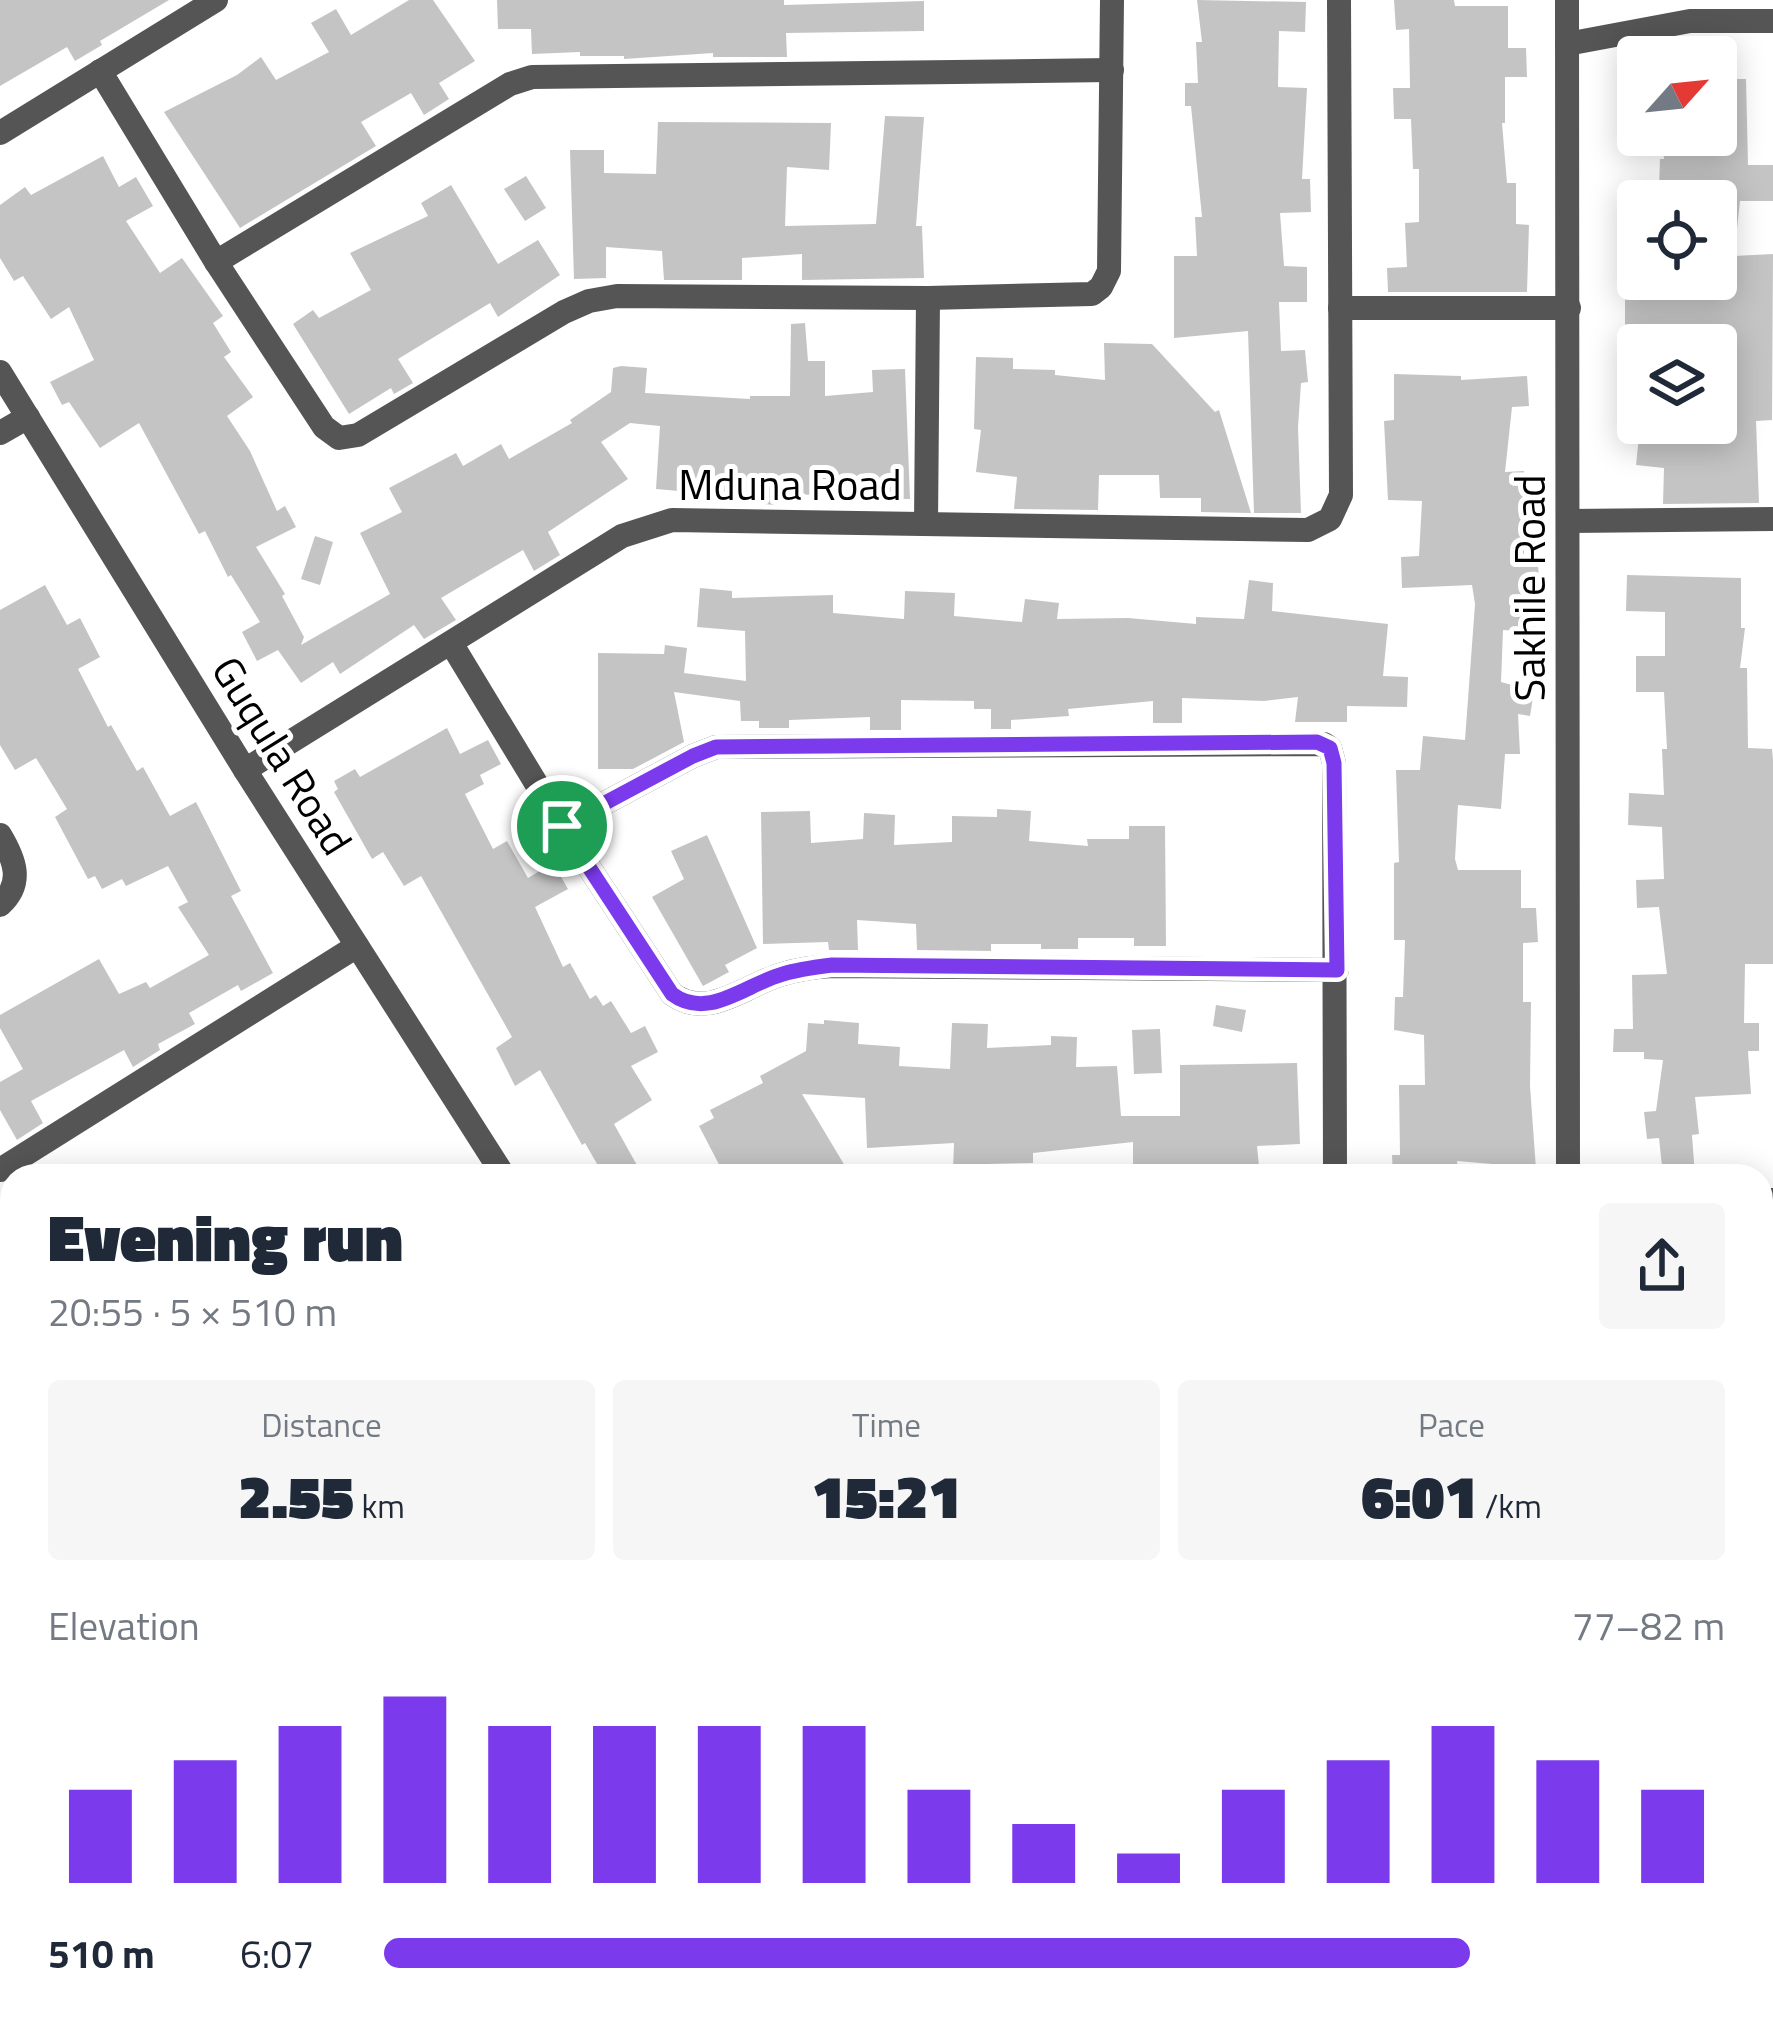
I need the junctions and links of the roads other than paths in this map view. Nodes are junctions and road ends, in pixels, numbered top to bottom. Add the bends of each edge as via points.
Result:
1 (216, 0) edge
2 (1112, 0) edge
3 (1339, 0) edge
4 (1567, 0) edge
5 (1773, 21) edge
6 (1567, 44) junction
7 (1112, 70) junction
8 (100, 71) junction
9 (0, 134) edge
10 (216, 262) junction
11 (928, 298) junction
12 (1340, 308) junction
13 (1570, 308) junction
14 (0, 372) edge
15 (28, 417) junction
16 (0, 433) edge
17 (1773, 519) edge
18 (1568, 521) junction
19 (926, 524) junction
20 (451, 643) junction
21 (245, 770) junction
22 (562, 826) junction
23 (0, 836) edge
24 (0, 905) edge
25 (357, 946) junction
26 (1337, 970) junction
27 (8, 1164) edge
28 (496, 1164) edge
29 (1335, 1164) edge
30 (1568, 1164) edge

1 - 8 street
2 - 7 street
3 - 12 street
4 - 6 street, Sakhile Road
5 - 6 street via 1690,21
6 - 13 street, Sakhile Road
7 - 10 street via 532,77
7 - 11 street via 1108,271 1101,287 1082,296
8 - 9 street
8 - 10 street
10 - 11 street via 324,427 340,438 589,302
11 - 19 street
12 - 13 street
12 - 19 street, Mduna Road via 1341,495 1330,519 1308,530
13 - 18 street, Sakhile Road
14 - 15 street, Guqula Road
15 - 16 street
15 - 21 street, Guqula Road
17 - 18 street
18 - 30 street, Sakhile Road
19 - 20 street, Mduna Road via 658,523 622,536
20 - 21 street, Mduna Road
20 - 22 street
21 - 25 street, Guqula Road
22 - 26 street via 672,994 695,1006 779,974 832,965
22 - 26 street via 716,747 1317,742 1330,748 1334,763
23 - 24 street via 16,877
25 - 27 street
25 - 28 street, Guqula Road
26 - 29 street

